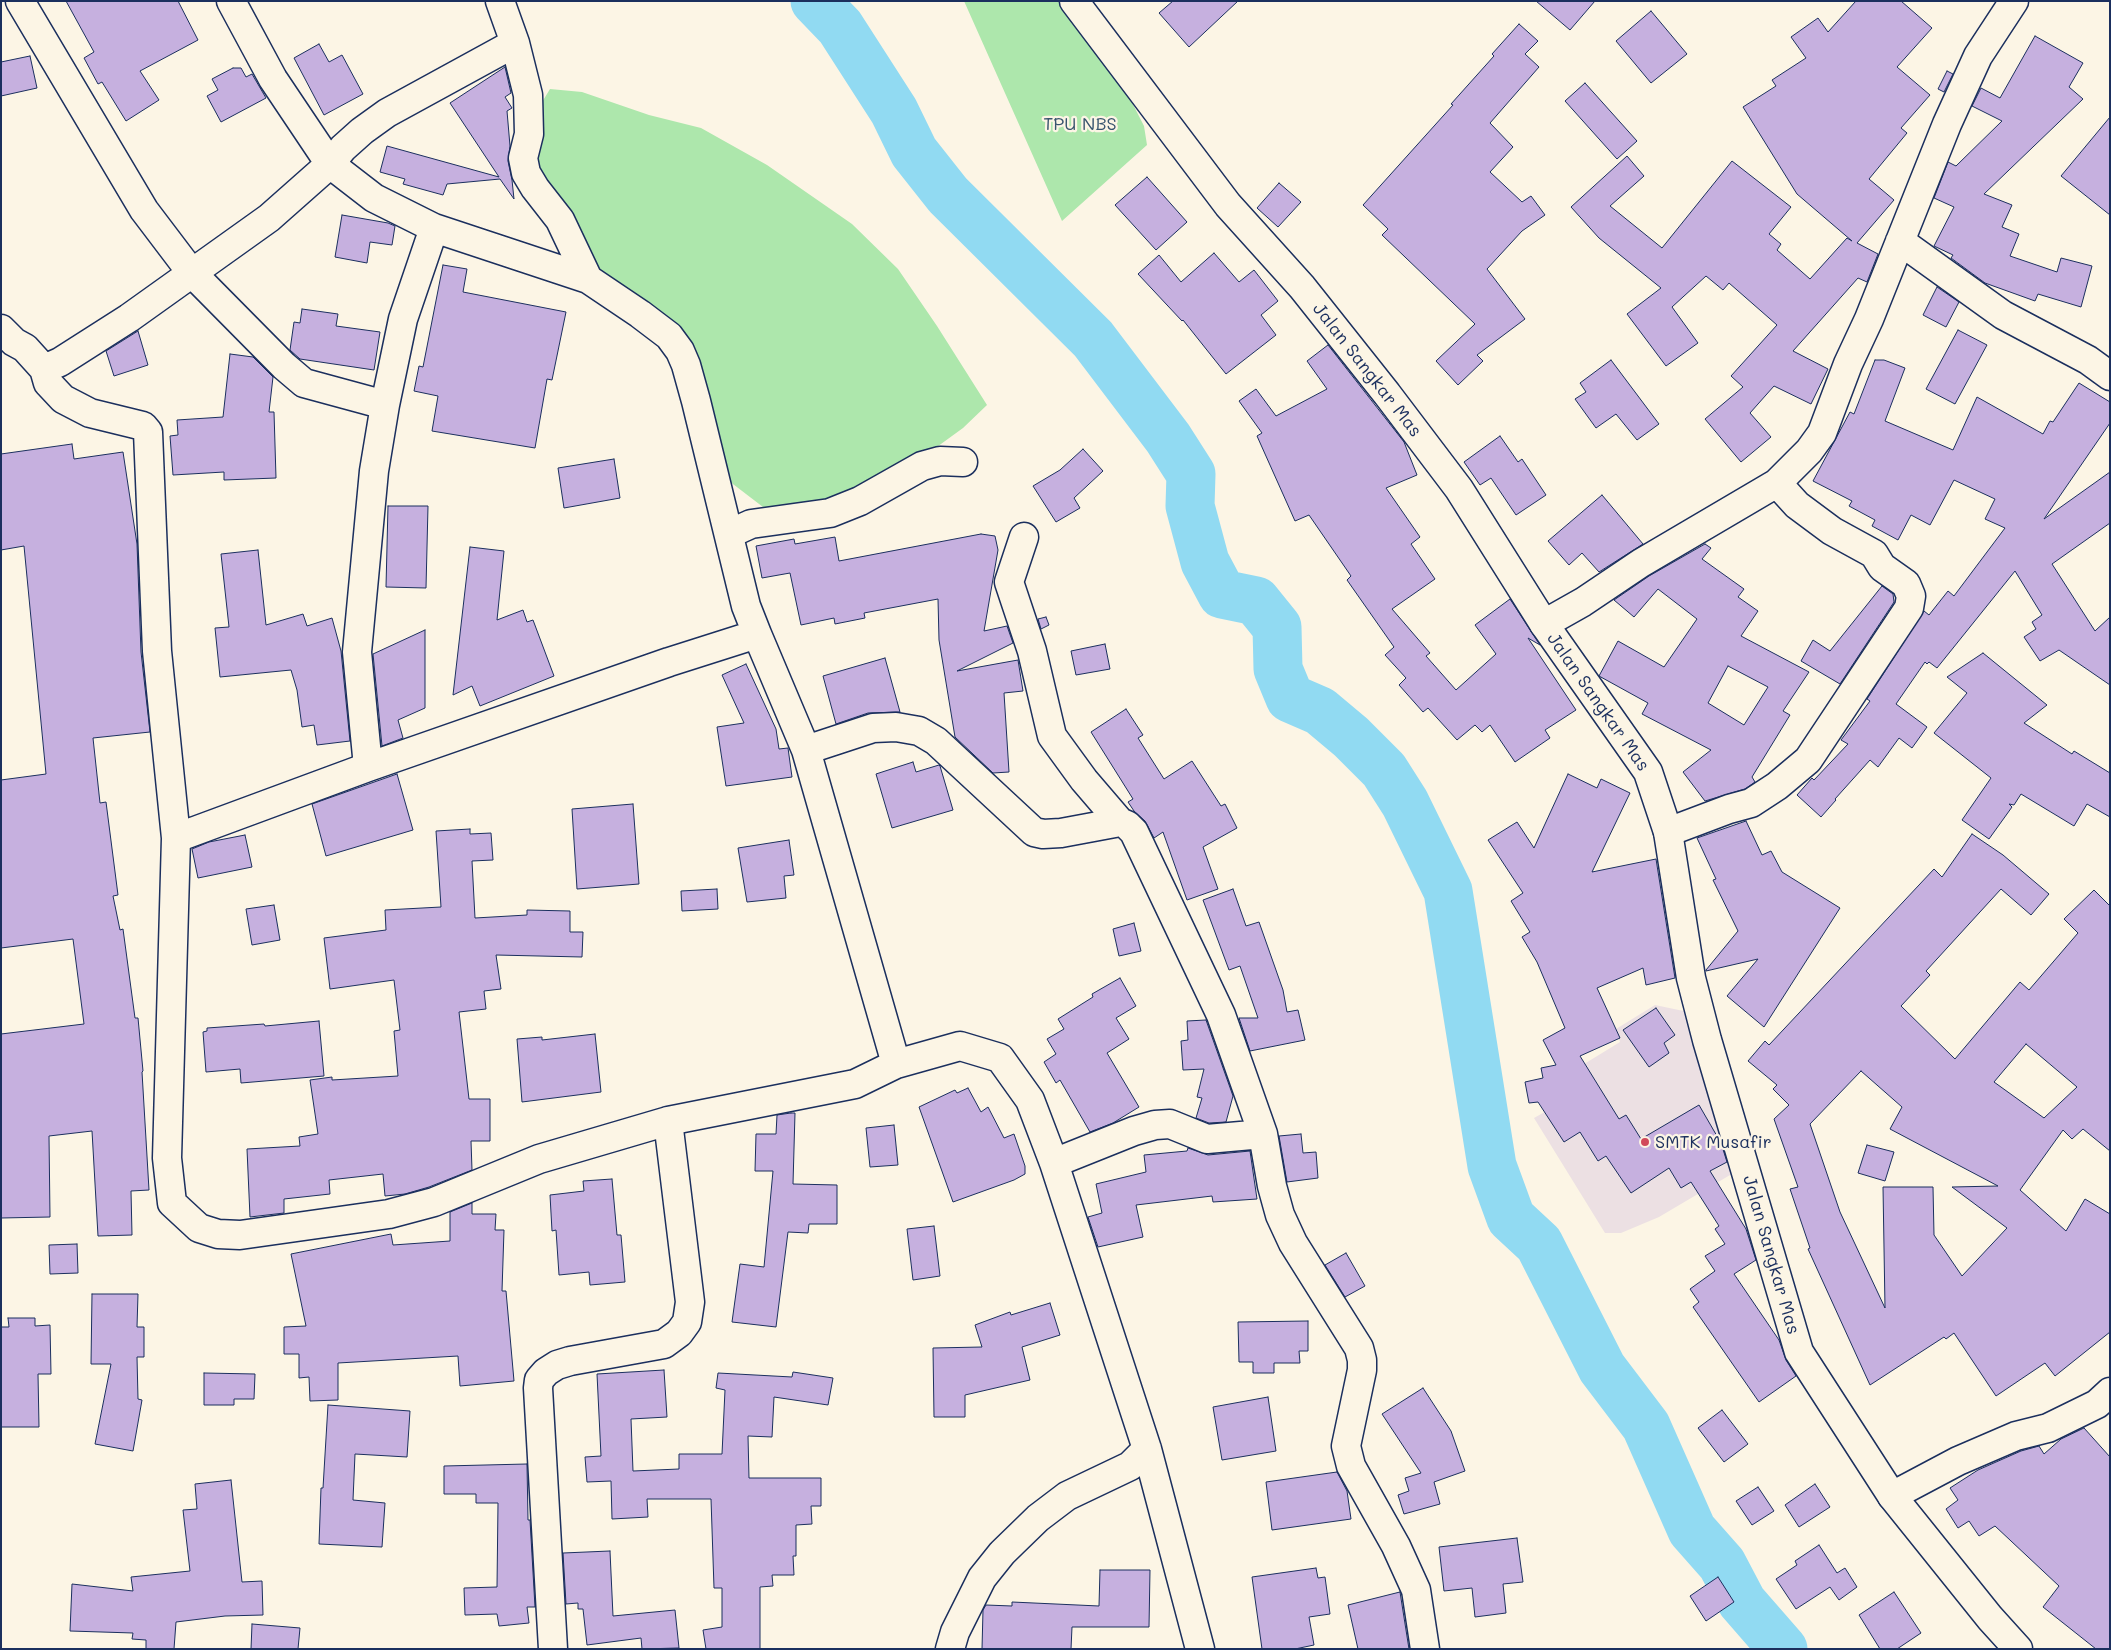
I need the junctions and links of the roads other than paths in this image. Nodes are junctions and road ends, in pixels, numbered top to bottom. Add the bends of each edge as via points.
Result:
1 (20, 1) edge
2 (231, 1) edge
3 (500, 1) edge
4 (1074, 1) edge
5 (2014, 1) edge
6 (516, 43) junction
7 (330, 164) junction
8 (434, 228) junction
9 (1900, 241) junction
10 (191, 272) junction
11 (588, 279) junction
12 (1, 329) edge
13 (44, 369) junction
14 (2110, 376) edge
15 (385, 404) junction
16 (963, 462) dead end
17 (1777, 483) junction
18 (729, 534) junction
19 (1024, 537) dead end
20 (1544, 624) junction
21 (757, 634) junction
22 (806, 750) junction
23 (368, 767) junction
24 (1120, 822) junction
25 (1668, 832) junction
26 (176, 838) junction
27 (896, 1064) junction
28 (668, 1121) junction
29 (1263, 1134) junction
30 (1054, 1163) junction
31 (2110, 1392) edge
32 (1147, 1449) junction
33 (1892, 1496) junction
34 (553, 1649) edge
35 (950, 1649) edge
36 (1200, 1649) edge
37 (1425, 1649) edge
38 (2018, 1649) edge

1 - 10 street via 144,210
2 - 7 street via 273,79
3 - 6 street
4 - 20 street, Jalan Sangkar Mas via 1228,205 1302,287 1453,481
5 - 9 street via 1978,56
6 - 7 street via 387,113 343,148
6 - 11 street via 528,95 529,134 523,158 526,173 560,220
7 - 8 street via 374,198
7 - 10 street via 269,218
8 - 11 street
8 - 15 street via 403,319
9 - 14 street via 2003,315 2088,360
9 - 17 street via 1822,434 1809,452
10 - 13 street via 129,318
10 - 15 street via 304,383
11 - 18 street via 669,336 680,351 696,401
12 - 13 street
13 - 26 street via 48,384 74,407 90,414 143,426 148,432 157,651
15 - 23 street via 374,471 356,652
16 - 18 street via 922,466 860,501 830,513 751,524
17 - 20 street
17 - 25 street via 1798,505 1832,531 1874,554 1882,567 1906,584 1911,596 1909,608 1808,760 1751,803
18 - 21 street via 746,606
19 - 24 street via 1009,582 1032,651 1052,736
20 - 25 street, Jalan Sangkar Mas via 1648,772
21 - 22 street
21 - 23 street
22 - 24 street via 873,728 919,731 936,741 1034,832 1061,833
22 - 27 street
23 - 26 street
24 - 29 street via 1134,832 1221,1015
25 - 33 street, Jalan Sangkar Mas via 1691,978 1799,1352
26 - 28 street via 167,1158 172,1203 199,1228 218,1234 240,1235 389,1214 434,1202 539,1159
27 - 28 street via 855,1084
27 - 30 street via 960,1046 1000,1058 1030,1100
28 - 34 street via 690,1302 687,1322 679,1334 664,1344 570,1361 557,1365 539,1380
29 - 30 street via 1206,1139 1170,1124 1155,1125
29 - 37 street via 1280,1215 1293,1243 1359,1348 1362,1370 1346,1446 1351,1466 1396,1546 1416,1590
30 - 32 street
31 - 33 street via 2097,1404 2048,1428 2016,1436 1958,1461
32 - 35 street via 1130,1466 1067,1496 1038,1518 1002,1553 982,1578
32 - 36 street
33 - 38 street, Jalan Sangkar Mas

